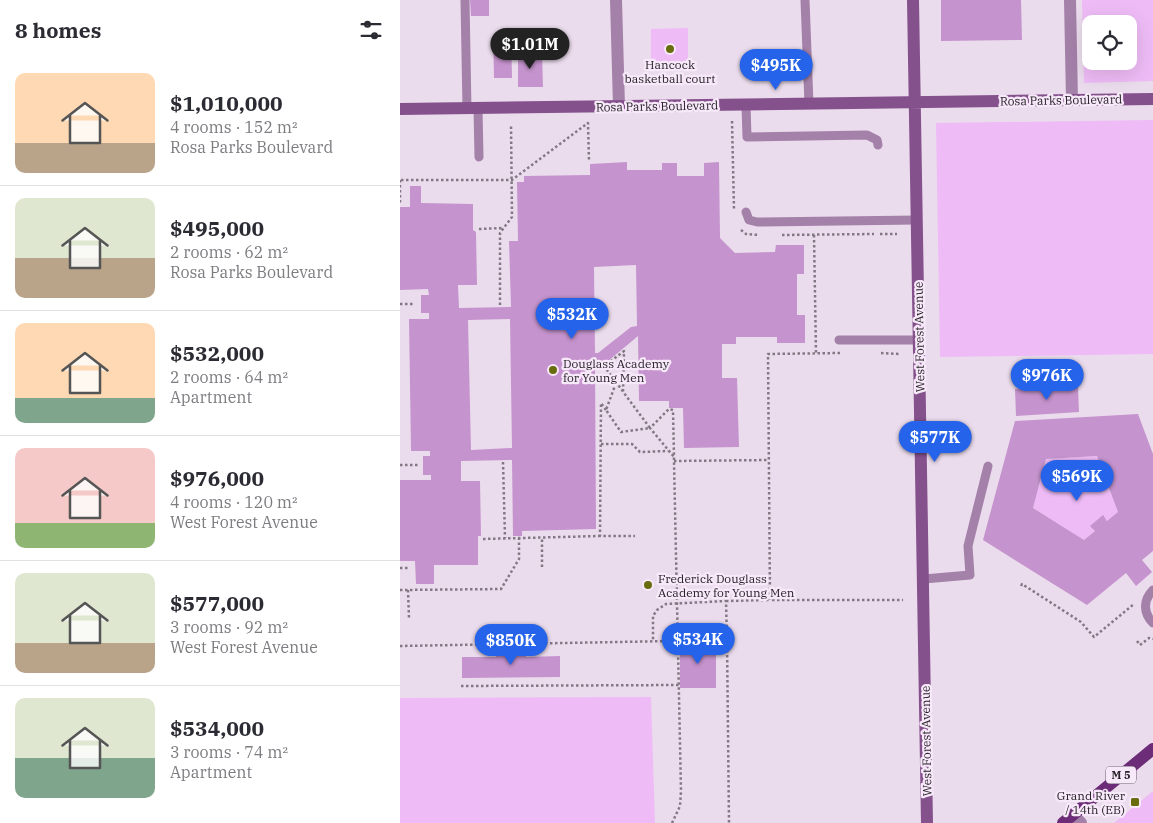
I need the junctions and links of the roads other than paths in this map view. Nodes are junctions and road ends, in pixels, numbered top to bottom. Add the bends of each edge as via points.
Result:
1 (465, 0) edge
2 (616, 0) edge
3 (805, 0) edge
4 (913, 0) edge
5 (1070, 0) edge
6 (1153, 99) edge
7 (1072, 100) junction
8 (915, 103) junction
9 (809, 104) junction
10 (746, 105) junction
11 (619, 106) junction
12 (400, 109) edge
13 (473, 109) junction
14 (878, 144) dead end
15 (479, 157) dead end
16 (746, 212) dead end
17 (917, 220) junction
18 (839, 340) dead end
19 (919, 340) junction
20 (988, 466) dead end
21 (924, 579) junction
22 (1153, 590) edge
23 (1153, 623) edge
24 (1153, 749) edge
25 (1077, 819) edge
26 (927, 823) edge
27 (1063, 823) edge

1 - 13 lane
2 - 11 street
3 - 9 lane
4 - 8 street, West Forest Avenue
5 - 7 street
6 - 7 street, Rosa Parks Boulevard
7 - 8 street, Rosa Parks Boulevard
8 - 9 street, Rosa Parks Boulevard
8 - 17 street, West Forest Avenue
9 - 10 street, Rosa Parks Boulevard
10 - 11 street, Rosa Parks Boulevard
10 - 14 lane via 747,137 868,135
11 - 13 street, Rosa Parks Boulevard
12 - 13 street, Rosa Parks Boulevard
13 - 15 lane
16 - 17 lane via 749,220 756,222
17 - 19 street, West Forest Avenue
18 - 19 lane
19 - 21 street, West Forest Avenue
20 - 21 lane via 968,546 970,575
21 - 26 street, West Forest Avenue
22 - 23 lane via 1147,597 1145,610
24 - 25 main road, M 5
25 - 27 main road, M 5

